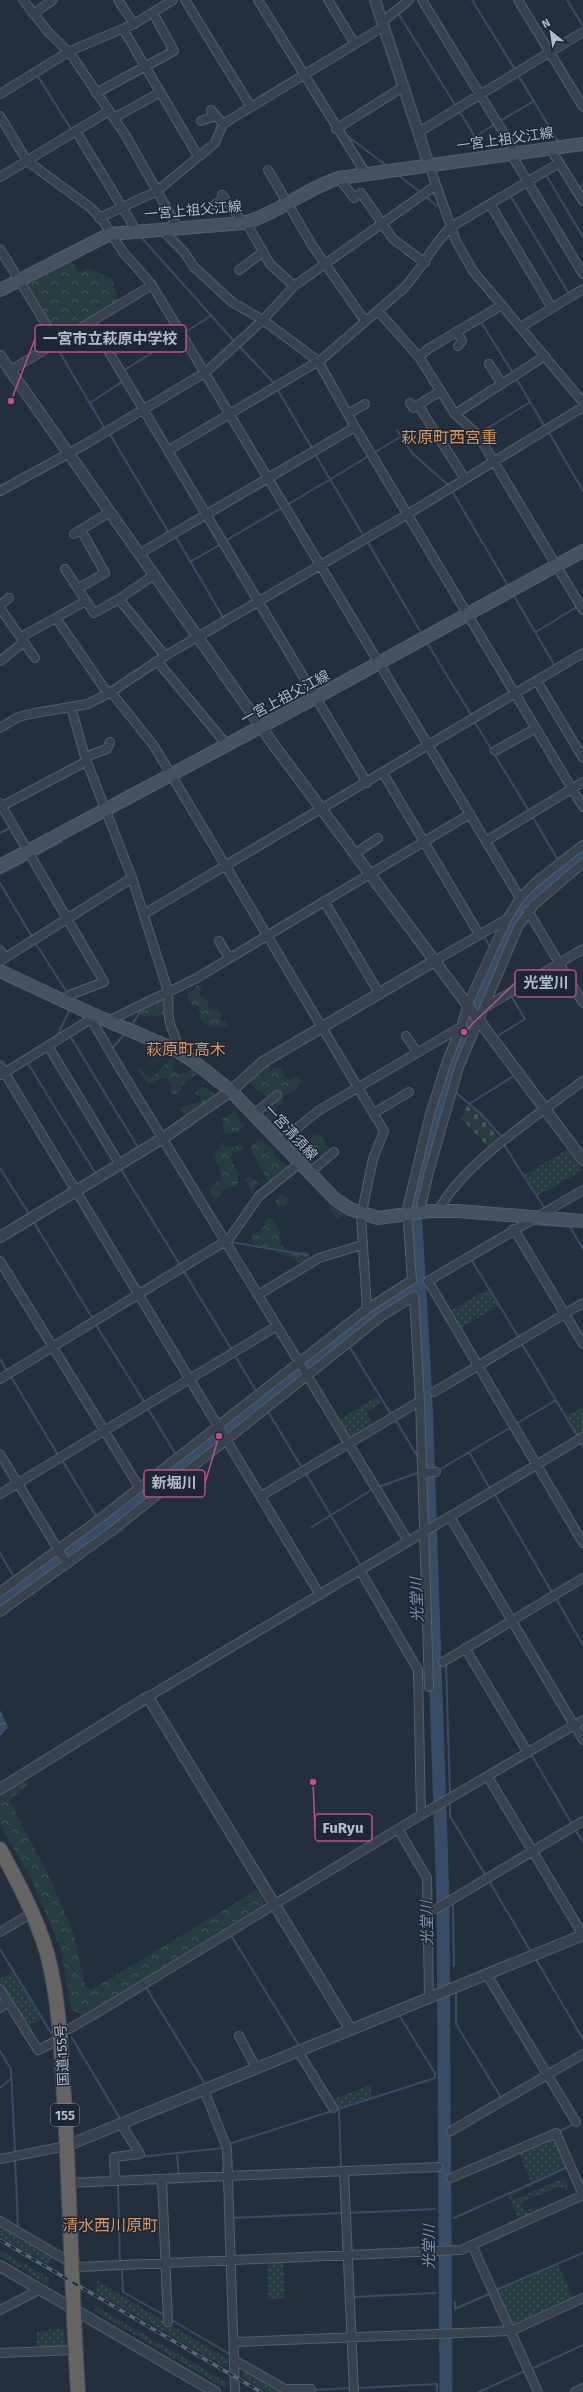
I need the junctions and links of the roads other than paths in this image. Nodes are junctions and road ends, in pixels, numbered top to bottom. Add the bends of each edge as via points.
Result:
1 (22, 0) edge
2 (53, 0) edge
3 (118, 0) edge
4 (173, 0) edge
5 (185, 0) edge
6 (258, 0) edge
7 (328, 0) edge
8 (375, 0) edge
9 (409, 0) edge
10 (422, 0) edge
11 (518, 0) edge
12 (153, 12) junction
13 (33, 14) junction
14 (134, 24) junction
15 (383, 25) junction
16 (123, 29) junction
17 (583, 32) edge
18 (355, 44) junction
19 (550, 52) junction
20 (67, 53) junction
21 (144, 67) junction
22 (304, 76) junction
23 (403, 87) junction
24 (96, 93) junction
25 (159, 93) junction
26 (0, 94) edge
27 (481, 95) junction
28 (583, 106) edge
29 (251, 107) junction
30 (111, 114) junction
31 (0, 116) edge
32 (201, 121) dead end
33 (223, 124) junction
34 (336, 129) junction
35 (76, 130) junction
36 (419, 132) junction
37 (583, 144) edge
38 (550, 148) junction
39 (513, 153) junction
40 (198, 156) junction
41 (27, 161) junction
42 (558, 163) junction
43 (429, 165) junction
44 (268, 170) dead end
45 (366, 174) junction
46 (0, 177) edge
47 (340, 178) junction
48 (528, 181) junction
49 (435, 186) junction
50 (157, 191) junction
51 (583, 201) edge
52 (286, 204) junction
53 (490, 204) junction
54 (214, 205) dead end
55 (122, 207) junction
56 (99, 218) junction
57 (244, 222) junction
58 (383, 224) junction
59 (451, 227) junction
60 (178, 228) junction
61 (161, 229) junction
62 (136, 230) junction
63 (110, 234) junction
64 (0, 249) edge
65 (263, 252) junction
66 (325, 263) junction
67 (424, 263) junction
68 (240, 270) dead end
69 (583, 274) edge
70 (19, 280) junction
71 (152, 285) junction
72 (294, 286) junction
73 (583, 289) edge
74 (0, 290) edge
75 (502, 305) junction
76 (552, 308) junction
77 (378, 311) junction
78 (263, 320) junction
79 (365, 321) junction
80 (92, 322) junction
81 (521, 327) junction
82 (457, 331) junction
83 (57, 342) junction
84 (458, 346) dead end
85 (0, 356) edge
86 (545, 356) junction
87 (419, 357) junction
88 (318, 361) junction
89 (489, 364) dead end
90 (11, 370) junction
91 (206, 372) junction
92 (502, 384) junction
93 (441, 392) junction
94 (583, 402) edge
95 (366, 404) dead end
96 (583, 407) edge
97 (144, 409) junction
98 (230, 413) junction
99 (348, 414) junction
100 (455, 414) junction
101 (355, 427) junction
102 (169, 450) junction
103 (69, 453) junction
104 (494, 461) junction
105 (269, 478) junction
106 (465, 479) junction
107 (0, 491) edge
108 (110, 512) junction
109 (408, 514) junction
110 (208, 515) junction
111 (81, 530) junction
112 (74, 534) dead end
113 (583, 551) edge
114 (139, 554) junction
115 (321, 565) junction
116 (557, 566) junction
117 (65, 568) dead end
118 (154, 575) junction
119 (79, 588) junction
120 (9, 598) dead end
121 (120, 599) junction
122 (86, 600) junction
123 (259, 602) junction
124 (0, 606) edge
125 (583, 610) edge
126 (467, 615) junction
127 (56, 618) junction
128 (198, 638) junction
129 (22, 639) junction
130 (583, 653) edge
131 (165, 656) junction
132 (35, 658) dead end
133 (0, 661) edge
134 (158, 662) junction
135 (380, 663) junction
136 (538, 681) junction
137 (111, 692) junction
138 (516, 694) junction
139 (316, 698) junction
140 (71, 707) junction
141 (262, 727) junction
142 (0, 728) edge
143 (536, 728) junction
144 (110, 742) dead end
145 (227, 745) junction
146 (428, 745) junction
147 (495, 751) dead end
148 (583, 758) edge
149 (86, 759) junction
150 (383, 773) junction
151 (172, 775) junction
152 (583, 782) edge
153 (366, 783) junction
154 (572, 789) junction
155 (1, 804) edge
156 (583, 807) edge
157 (106, 810) junction
158 (324, 810) junction
159 (470, 814) junction
160 (378, 838) dead end
161 (424, 841) junction
162 (486, 841) junction
163 (583, 844) edge
164 (28, 851) junction
165 (356, 853) junction
166 (583, 863) edge
167 (0, 866) edge
168 (226, 867) junction
169 (371, 873) junction
170 (132, 878) junction
171 (520, 898) junction
172 (324, 901) junction
173 (528, 911) junction
174 (144, 914) junction
175 (69, 919) junction
176 (507, 919) junction
177 (480, 934) junction
178 (268, 935) junction
179 (219, 941) dead end
180 (583, 949) edge
181 (0, 950) edge
182 (229, 958) junction
183 (2, 960) edge
184 (436, 960) junction
185 (560, 963) junction
186 (0, 971) edge
187 (168, 991) junction
188 (379, 994) junction
189 (64, 1000) junction
190 (583, 1003) edge
191 (468, 1005) junction
192 (484, 1008) junction
193 (92, 1017) junction
194 (478, 1018) junction
195 (108, 1021) junction
196 (323, 1027) junction
197 (461, 1027) junction
198 (406, 1036) dead end
199 (48, 1046) junction
200 (176, 1050) junction
201 (417, 1052) junction
202 (2, 1071) edge
203 (583, 1081) edge
204 (359, 1087) junction
205 (230, 1091) junction
206 (409, 1092) dead end
207 (277, 1095) dead end
208 (546, 1109) junction
209 (374, 1113) junction
210 (254, 1114) junction
211 (163, 1138) junction
212 (280, 1142) junction
213 (334, 1152) dead end
214 (583, 1160) edge
215 (300, 1164) junction
216 (120, 1165) junction
217 (309, 1173) junction
218 (583, 1190) edge
219 (76, 1191) junction
220 (438, 1211) junction
221 (362, 1214) junction
222 (415, 1214) junction
223 (535, 1217) junction
224 (583, 1221) edge
225 (514, 1230) junction
226 (0, 1237) edge
227 (225, 1241) junction
228 (362, 1245) junction
229 (0, 1261) edge
230 (396, 1291) junction
231 (139, 1294) junction
232 (258, 1295) junction
233 (402, 1303) junction
234 (583, 1303) edge
235 (367, 1308) junction
236 (565, 1314) junction
237 (277, 1326) junction
238 (583, 1344) edge
239 (53, 1346) junction
240 (298, 1363) junction
241 (478, 1366) junction
242 (306, 1376) junction
243 (190, 1378) junction
244 (0, 1379) edge
245 (434, 1392) dead end
246 (420, 1401) junction
247 (219, 1425) junction
248 (104, 1431) junction
249 (583, 1437) edge
250 (227, 1438) junction
251 (348, 1443) junction
252 (0, 1454) edge
253 (537, 1464) junction
254 (436, 1472) dead end
255 (422, 1473) junction
256 (18, 1483) junction
257 (138, 1487) junction
258 (0, 1494) edge
259 (261, 1496) junction
260 (450, 1517) junction
261 (424, 1532) junction
262 (408, 1541) junction
263 (583, 1543) edge
264 (58, 1550) junction
265 (67, 1564) junction
266 (360, 1570) junction
267 (583, 1578) edge
268 (0, 1592) edge
269 (320, 1595) junction
270 (0, 1612) edge
271 (512, 1620) junction
272 (465, 1648) junction
273 (443, 1662) dead end
274 (429, 1687) dead end
275 (148, 1697) junction
276 (583, 1720) edge
277 (574, 1725) junction
278 (583, 1740) edge
279 (528, 1753) junction
280 (488, 1777) junction
281 (0, 1788) edge
282 (421, 1816) junction
283 (583, 1821) edge
284 (398, 1829) junction
285 (0, 1849) edge
286 (532, 1852) junction
287 (275, 1907) junction
288 (436, 1909) dead end
289 (32, 1913) junction
290 (0, 1932) edge
291 (583, 1935) edge
292 (487, 1975) junction
293 (0, 1989) edge
294 (433, 1996) junction
295 (8, 2002) junction
296 (0, 2008) edge
297 (351, 2030) junction
298 (61, 2034) junction
299 (239, 2036) dead end
300 (298, 2051) junction
301 (583, 2054) edge
302 (256, 2068) junction
303 (547, 2075) junction
304 (204, 2090) junction
305 (333, 2108) dead end
306 (576, 2122) dead end
307 (121, 2124) junction
308 (451, 2131) dead end
309 (66, 2146) junction
310 (0, 2159) edge
311 (438, 2166) dead end
312 (344, 2172) junction
313 (228, 2177) junction
314 (451, 2178) dead end
315 (162, 2179) junction
316 (115, 2181) junction
317 (68, 2183) junction
318 (583, 2195) edge
319 (0, 2221) edge
320 (472, 2245) junction
321 (348, 2255) junction
322 (231, 2260) junction
323 (70, 2262) junction
324 (165, 2263) junction
325 (0, 2266) edge
326 (41, 2289) junction
327 (583, 2298) edge
328 (72, 2307) junction
329 (0, 2310) edge
330 (168, 2322) dead end
331 (511, 2331) junction
332 (351, 2337) junction
333 (235, 2342) junction
334 (75, 2350) junction
335 (0, 2353) edge
336 (236, 2361) junction
337 (583, 2388) edge
338 (311, 2389) dead end
339 (288, 2391) edge
340 (78, 2392) edge
341 (215, 2392) edge
342 (236, 2392) edge
343 (354, 2392) edge
344 (538, 2392) edge
345 (575, 2392) edge

1 - 13 street
2 - 13 street
3 - 14 street
4 - 12 street
5 - 29 street
6 - 22 street
7 - 18 street
8 - 15 street
9 - 15 street
10 - 27 street
11 - 19 street
12 - 14 street
12 - 21 street via 174,51
13 - 20 street
14 - 16 street
15 - 18 street
15 - 23 street
16 - 20 street
16 - 21 street
17 - 19 street
18 - 22 street
19 - 27 street
19 - 28 street
20 - 24 street via 70,53
20 - 26 street
21 - 24 street
21 - 25 street
22 - 29 street
22 - 34 street
23 - 34 street
23 - 36 street
24 - 30 street
25 - 30 street
25 - 40 street
27 - 36 street
27 - 39 street
29 - 33 street
30 - 35 street
30 - 50 street
31 - 41 street
32 - 33 street via 213,113
33 - 40 street via 215,143
34 - 45 street
35 - 41 street
35 - 55 street
36 - 43 street
37 - 38 main road, 一宮上祖父江線
38 - 39 main road, 一宮上祖父江線
38 - 42 street
39 - 43 main road, 一宮上祖父江線
39 - 48 street
40 - 50 street
41 - 46 street
41 - 56 street via 91,208
42 - 48 street
42 - 51 street
43 - 45 main road, 一宮上祖父江線
43 - 49 street
44 - 52 street
45 - 47 main road, 一宮上祖父江線
47 - 52 main road, 一宮上祖父江線 via 312,189
47 - 58 street via 354,198 361,193
48 - 53 street
48 - 69 street
49 - 58 street
49 - 59 street
50 - 55 street
50 - 60 street
52 - 57 main road, 一宮上祖父江線
52 - 66 street
53 - 59 street
53 - 76 street
54 - 57 street via 223,196
55 - 56 street
55 - 62 street
56 - 63 street
57 - 60 main road, 一宮上祖父江線
57 - 65 street
58 - 66 street
58 - 67 street via 393,239
59 - 67 street
59 - 75 street via 473,271
60 - 61 main road, 一宮上祖父江線
61 - 62 main road, 一宮上祖父江線
61 - 78 street via 184,252 194,267 232,302
62 - 63 main road, 一宮上祖父江線
63 - 70 main road, 一宮上祖父江線
63 - 71 street
64 - 70 street
65 - 68 street
65 - 72 street via 270,264
66 - 72 street
66 - 79 street
67 - 77 street via 404,288
70 - 74 main road, 一宮上祖父江線
70 - 83 street
71 - 80 street
71 - 91 street
72 - 78 street
73 - 76 street
75 - 81 street
75 - 82 street
76 - 81 street
77 - 79 street
77 - 87 street
78 - 88 street
78 - 91 street
79 - 88 street
80 - 83 street
80 - 97 street
81 - 86 street
82 - 84 street via 462,341
82 - 87 street
83 - 90 street
85 - 90 street
86 - 92 street
86 - 94 street
87 - 93 street
88 - 98 street
88 - 99 street
89 - 92 street
90 - 103 street
91 - 97 street
91 - 98 street
92 - 100 street
93 - 100 street
93 - 106 street via 414,404
95 - 99 street
96 - 104 street
97 - 102 street
97 - 103 street
98 - 102 street
98 - 105 street
99 - 101 street
100 - 104 street via 478,435
101 - 105 street
101 - 109 street
102 - 110 street
103 - 107 street
103 - 108 street
104 - 106 street
104 - 116 street
105 - 110 street
105 - 115 street
106 - 109 street
108 - 111 street
108 - 114 street
109 - 115 street
109 - 126 street
110 - 114 street
110 - 123 street
111 - 112 street
111 - 119 street via 105,573
113 - 116 main road, 一宮上祖父江線
114 - 118 street
115 - 123 street
115 - 135 street
116 - 125 street
116 - 126 main road, 一宮上祖父江線
117 - 119 street
118 - 121 street
118 - 128 street
119 - 122 street
120 - 124 street
121 - 122 street via 94,613
121 - 131 street
122 - 127 street
123 - 128 street
123 - 139 street
124 - 129 street
126 - 135 main road, 一宮上祖父江線
126 - 138 street
127 - 129 street
127 - 137 street via 106,691
128 - 131 street
128 - 141 street
129 - 132 street
129 - 133 street
130 - 136 street
131 - 134 street
134 - 137 street
134 - 145 street
135 - 139 main road, 一宮上祖父江線
135 - 146 street
136 - 138 street
136 - 148 street
137 - 140 street via 88,704
137 - 151 street via 154,746
138 - 143 street
138 - 146 street
139 - 141 main road, 一宮上祖父江線
139 - 153 street
140 - 142 street via 24,716
140 - 149 street
141 - 145 main road, 一宮上祖父江線
141 - 158 street
143 - 147 street
143 - 154 street
144 - 149 street via 107,749
145 - 151 main road, 一宮上祖父江線
146 - 150 street
146 - 159 street
149 - 155 street
149 - 157 street
150 - 153 street
150 - 161 street
151 - 157 main road, 一宮上祖父江線
151 - 168 street
152 - 154 street
153 - 158 street
154 - 156 street
154 - 162 street
155 - 164 street
157 - 164 main road, 一宮上祖父江線
157 - 170 street
158 - 165 street
158 - 168 street
159 - 161 street
159 - 162 street
160 - 165 street
161 - 169 street
161 - 177 street
162 - 171 street
163 - 171 street
164 - 167 main road, 一宮上祖父江線
164 - 175 street
165 - 169 street
166 - 173 street
168 - 174 street
168 - 178 street
169 - 172 street
169 - 184 street
170 - 174 street
170 - 175 street
171 - 176 street
172 - 178 street
172 - 188 street
173 - 185 street
173 - 192 street via 518,927
174 - 187 street
175 - 183 street
175 - 189 street via 104,982 72,994
176 - 177 street
176 - 191 street
177 - 184 street
178 - 182 street
178 - 196 street
179 - 182 street
180 - 185 street
181 - 183 street
182 - 187 street
184 - 188 street
184 - 191 street
185 - 190 street
185 - 192 street
186 - 189 main road, 一宮清須線
187 - 195 street
187 - 200 street via 169,1015 178,1043
188 - 196 street
189 - 193 main road, 一宮清須線
191 - 194 street
191 - 197 street
192 - 194 street
193 - 195 main road, 一宮清須線
193 - 199 street
193 - 211 street
194 - 208 street
194 - 222 street via 450,1094 421,1206
195 - 200 main road, 一宮清須線
196 - 204 street
196 - 205 street via 263,1062
197 - 201 street
197 - 222 street via 430,1114
198 - 201 street
199 - 202 street
199 - 216 street
200 - 205 main road, 一宮清須線
201 - 204 street
202 - 219 street
203 - 208 street
204 - 209 street
204 - 212 street via 313,1114
205 - 210 main road, 一宮清須線
205 - 211 street
206 - 209 street
207 - 210 street
208 - 214 street
208 - 220 street via 490,1151 460,1182
209 - 221 street via 384,1131 373,1159
210 - 212 main road, 一宮清須線
211 - 216 street
211 - 227 street
212 - 215 main road, 一宮清須線
213 - 217 street
215 - 217 main road, 一宮清須線
215 - 227 street via 259,1196
216 - 219 street
217 - 221 main road, 一宮清須線 via 334,1198
218 - 223 street
219 - 226 street
219 - 231 street
220 - 222 main road, 一宮清須線
220 - 223 main road, 一宮清須線
221 - 222 main road, 一宮清須線 via 378,1218
221 - 228 street
222 - 230 street via 412,1280
223 - 224 main road, 一宮清須線
223 - 225 street
225 - 236 street
225 - 241 street via 427,1282
227 - 231 street
227 - 232 street
228 - 232 street via 319,1258
228 - 235 street
229 - 239 street
230 - 233 street
230 - 235 street
231 - 239 street
231 - 243 street
232 - 237 street
233 - 242 street
233 - 246 street via 414,1296
234 - 236 street
235 - 240 street
236 - 238 street
236 - 241 street
237 - 240 street
237 - 243 street
239 - 244 street
239 - 248 street
240 - 242 street
240 - 247 street
241 - 245 street
241 - 253 street
242 - 250 street
242 - 251 street
243 - 247 street
243 - 248 street
246 - 251 street
246 - 255 street
247 - 250 street
247 - 257 street
248 - 256 street
248 - 257 street
249 - 253 street
250 - 259 street
250 - 265 street
251 - 259 street
251 - 262 street
252 - 256 street
253 - 260 street
253 - 263 street
254 - 255 street
255 - 261 street
256 - 258 street
256 - 264 street
257 - 264 street
259 - 269 street
260 - 261 street
260 - 271 street
261 - 262 street
261 - 274 street
262 - 266 street
264 - 265 street
264 - 268 street
265 - 270 street
266 - 269 street
266 - 282 street via 418,1670
267 - 271 street
269 - 275 street
271 - 272 street
271 - 277 street
272 - 273 street
272 - 279 street
275 - 281 street
275 - 287 street
276 - 277 street
277 - 278 street
277 - 279 street
279 - 280 street
280 - 282 street
280 - 286 street
282 - 284 street
283 - 286 street
284 - 287 street
284 - 294 street via 427,1878
285 - 289 highway, 国道155号 / 155
286 - 288 street
286 - 291 street
287 - 297 street
287 - 298 street
289 - 290 street
289 - 298 highway, 国道155号 / 155 via 46,1952 56,1993
291 - 292 street
292 - 294 street
292 - 303 street
293 - 295 street
294 - 297 street
295 - 296 street
295 - 298 street via 38,2050
297 - 300 street
298 - 309 highway, 国道155号 / 155
299 - 302 street
300 - 302 street
300 - 305 street
301 - 303 street
302 - 304 street
303 - 306 street
303 - 308 street
304 - 307 street
304 - 313 street via 227,2148
307 - 309 street
307 - 316 street via 140,2154 114,2157
309 - 310 street
309 - 317 highway, 国道155号 / 155
311 - 312 street
312 - 313 street
312 - 321 street
313 - 315 street
313 - 322 street
314 - 318 street via 556,2133
315 - 316 street
315 - 324 street
316 - 317 street
317 - 323 highway, 国道155号 / 155
318 - 320 street
319 - 323 street
320 - 321 street via 461,2250
320 - 331 street
321 - 322 street
321 - 332 street
322 - 324 street
322 - 333 street
323 - 324 street via 78,2267
323 - 328 highway, 国道155号 / 155
324 - 330 street
325 - 326 street
326 - 328 street
326 - 329 street
327 - 331 street
328 - 334 highway, 国道155号 / 155
328 - 341 street
331 - 332 street
331 - 344 street
332 - 333 street
332 - 343 street
333 - 336 street
334 - 335 street
334 - 340 highway, 国道155号 / 155
336 - 339 street
336 - 342 street
337 - 345 street
338 - 339 street

